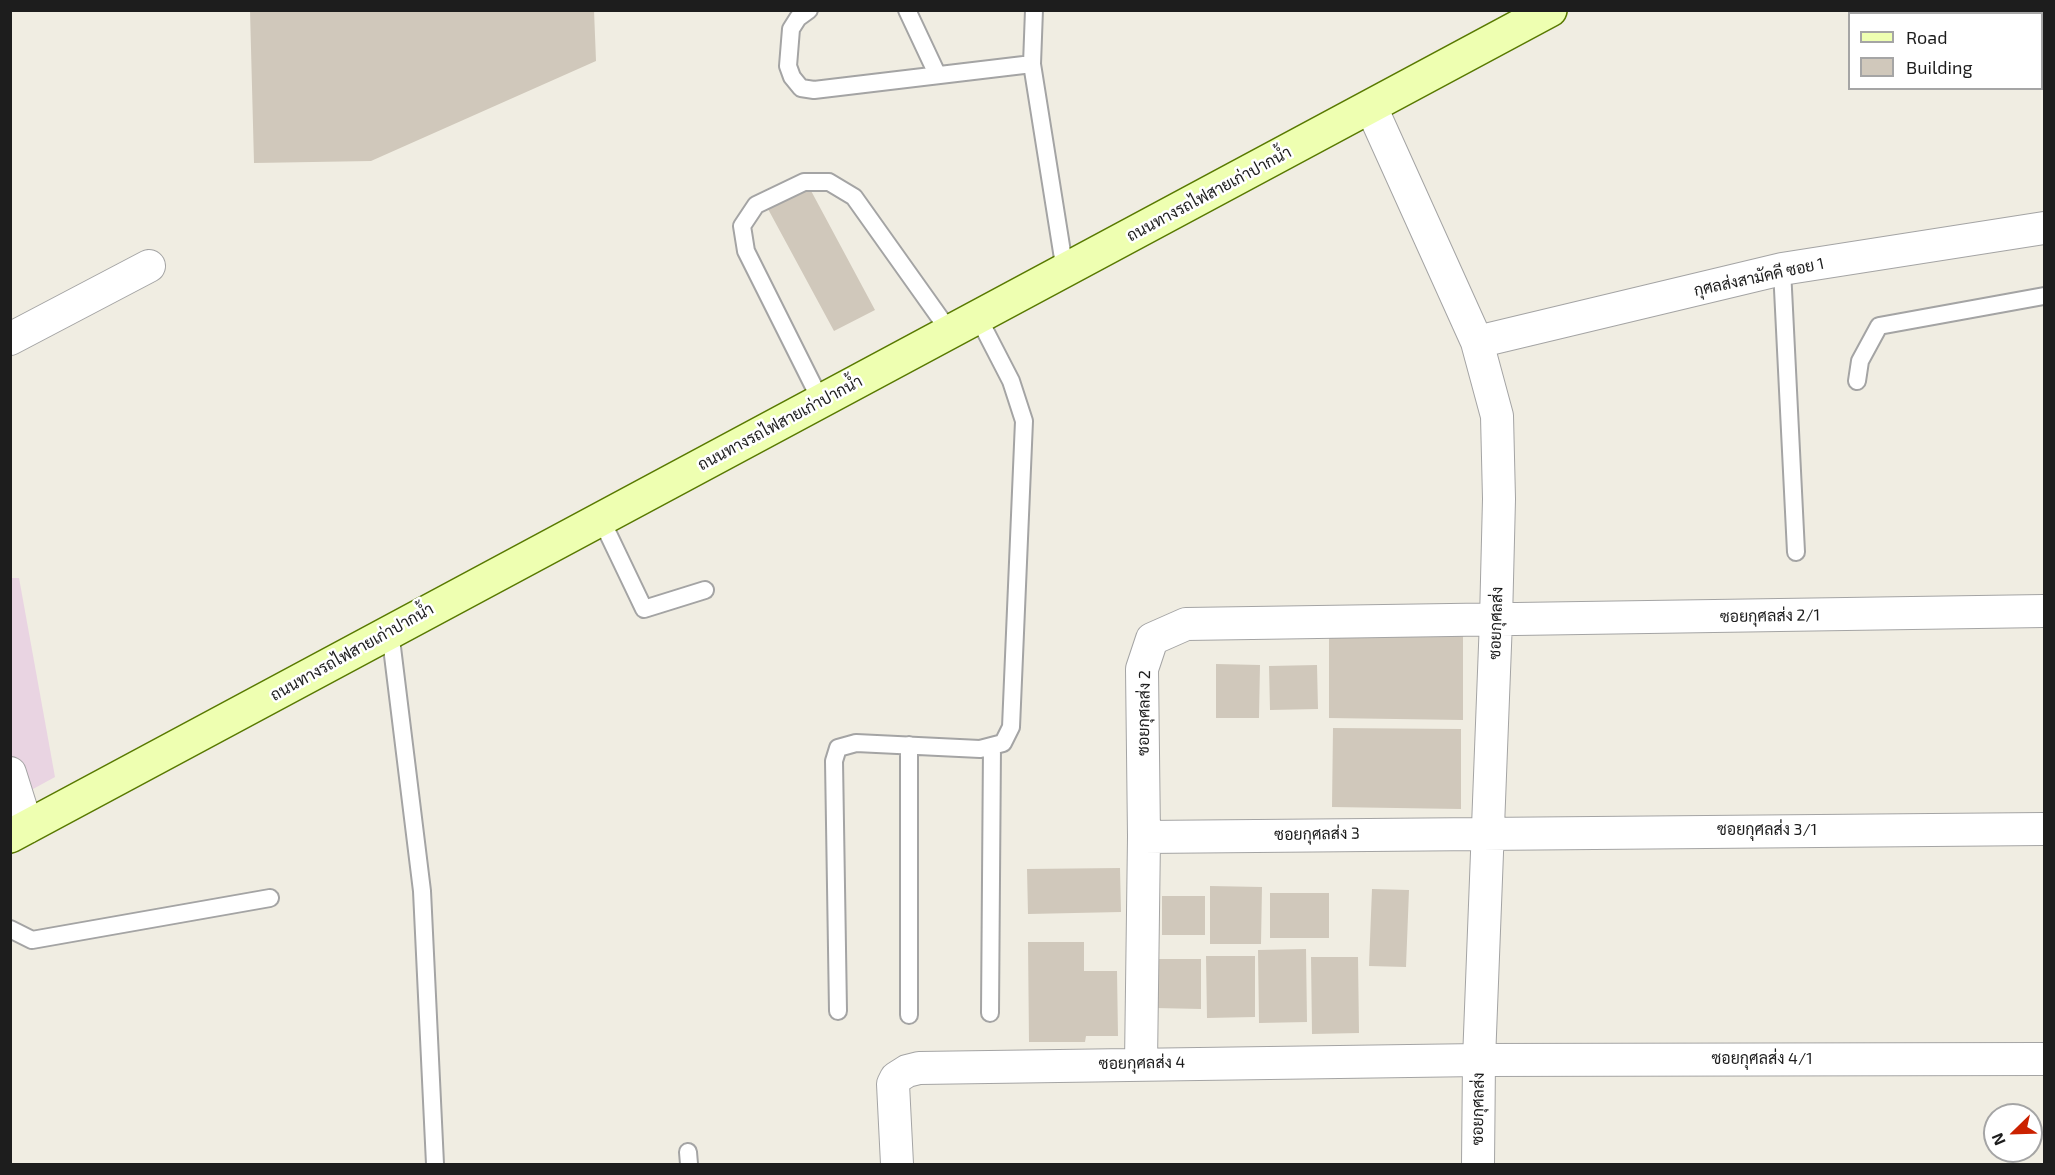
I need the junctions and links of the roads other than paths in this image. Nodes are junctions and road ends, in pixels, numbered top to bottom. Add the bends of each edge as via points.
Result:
1 (809, 10) edge
2 (907, 10) edge
3 (1034, 10) edge
4 (1550, 10) edge
5 (1032, 64) junction
6 (937, 74) junction
7 (1371, 106) junction
8 (2044, 228) edge
9 (149, 266) dead end
10 (1782, 269) junction
11 (1065, 271) junction
12 (2044, 296) edge
13 (964, 325) junction
14 (10, 339) edge
15 (1477, 342) junction
16 (1857, 381) dead end
17 (821, 401) junction
18 (601, 519) junction
19 (1796, 552) dead end
20 (705, 590) dead end
21 (2044, 611) edge
22 (1496, 620) junction
23 (390, 631) junction
24 (909, 746) junction
25 (992, 746) junction
26 (10, 773) edge
27 (2044, 829) edge
28 (19, 832) edge
29 (1490, 832) junction
30 (1144, 837) junction
31 (270, 898) dead end
32 (10, 930) edge
33 (838, 1011) dead end
34 (990, 1013) dead end
35 (909, 1015) dead end
36 (2044, 1059) edge
37 (1479, 1060) junction
38 (1141, 1063) junction
39 (435, 1164) edge
40 (897, 1164) edge
41 (1478, 1164) edge

1 - 6 lane via 791,29 788,66 801,88 814,90
2 - 6 lane
3 - 5 lane
4 - 7 main road, ถนนทางรถไฟสายเก่าปากน้ำ
5 - 6 lane
5 - 11 lane
7 - 11 main road, ถนนทางรถไฟสายเก่าปากน้ำ
7 - 15 street, ซอยกุศลส่ง
8 - 10 street, กุศลส่งสามัคคี ซอย 1
9 - 14 street
10 - 15 street, กุศลส่งสามัคคี ซอย 1
10 - 19 lane
11 - 13 main road, ถนนทางรถไฟสายเก่าปากน้ำ
12 - 16 lane via 1879,326 1860,361
13 - 17 main road, ถนนทางรถไฟสายเก่าปากน้ำ
13 - 17 lane via 854,197 829,182 804,182 756,205 742,226 746,251
13 - 25 lane via 1011,381 1024,421 1011,727 1004,743
15 - 22 street, ซอยกุศลส่ง via 1497,416
17 - 18 main road, ถนนทางรถไฟสายเก่าปากน้ำ
18 - 20 lane via 644,609
18 - 23 main road, ถนนทางรถไฟสายเก่าปากน้ำ
21 - 22 street, ซอยกุศลส่ง 2/1
22 - 29 street, ซอยกุศลส่ง
22 - 30 street, ซอยกุศลส่ง 2 via 1186,624 1152,639 1142,669
23 - 28 main road, ถนนทางรถไฟสายเก่าปากน้ำ
23 - 39 lane via 422,891
24 - 25 lane
24 - 33 lane via 856,743 838,748 834,761
24 - 35 lane
25 - 34 lane
26 - 28 street
27 - 29 street, ซอยกุศลส่ง 3/1
29 - 30 street, ซอยกุศลส่ง 3
29 - 37 street, ซอยกุศลส่ง
30 - 38 street, ซอยกุศลส่ง 2
31 - 32 lane via 32,940
36 - 37 street, ซอยกุศลส่ง 4/1
37 - 38 street, ซอยกุศลส่ง 4
37 - 41 street, ซอยกุศลส่ง
38 - 40 street, ซอยกุศลส่ง 4 via 907,1071 896,1078 892,1096

